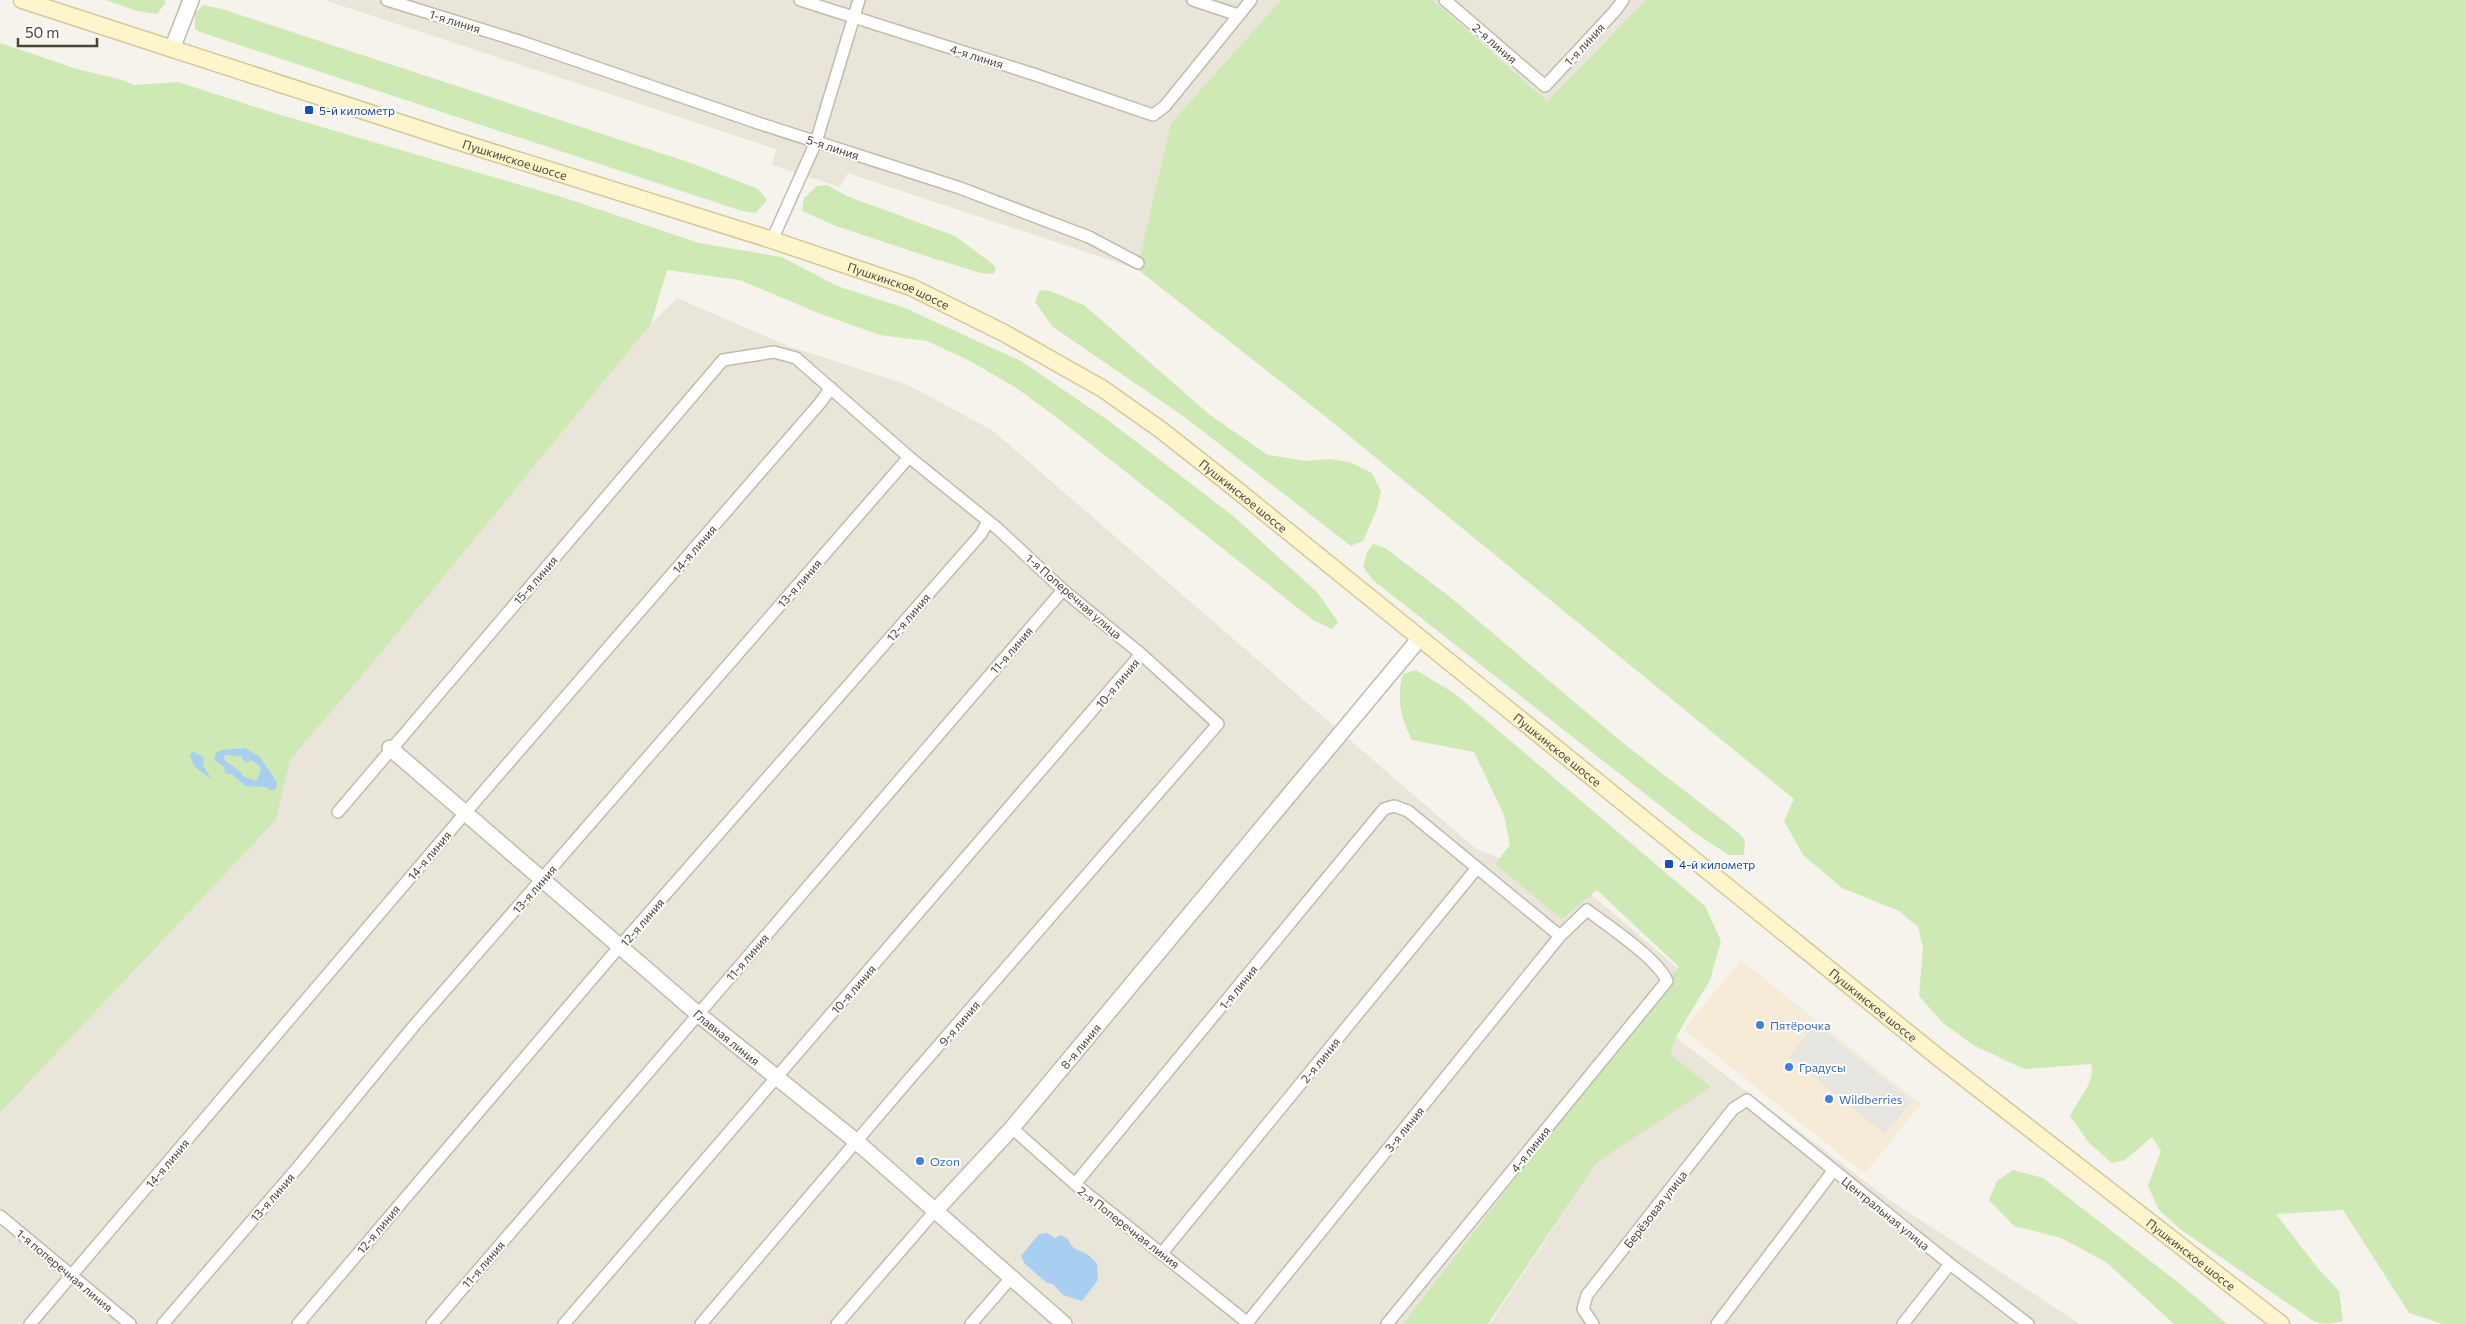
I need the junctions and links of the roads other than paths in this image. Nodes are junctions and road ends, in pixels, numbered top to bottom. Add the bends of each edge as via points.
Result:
1 (22, 0) edge
2 (190, 0) edge
3 (388, 0) edge
4 (800, 0) edge
5 (859, 0) edge
6 (1193, 0) edge
7 (1252, 0) edge
8 (1445, 0) edge
9 (1623, 0) edge
10 (1238, 15) junction
11 (853, 17) junction
12 (522, 42) joint
13 (172, 49) junction
14 (1545, 86) joint
15 (816, 142) junction
16 (772, 240) junction
17 (1138, 263) dead end
18 (737, 356) joint
19 (831, 388) junction
20 (909, 457) junction
21 (988, 521) junction
22 (1063, 590) junction
23 (1420, 638) junction
24 (1141, 654) junction
25 (1218, 724) joint
26 (390, 748) junction
27 (338, 812) dead end
28 (466, 812) junction
29 (1477, 868) junction
30 (541, 880) junction
31 (1560, 936) junction
32 (620, 946) junction
33 (1663, 973) joint
34 (698, 1014) junction
35 (777, 1076) junction
36 (1747, 1100) joint
37 (1012, 1128) junction
38 (857, 1142) junction
39 (1833, 1171) junction
40 (1075, 1184) junction
41 (935, 1211) junction
42 (0, 1216) edge
43 (1162, 1253) junction
44 (1950, 1264) junction
45 (72, 1275) junction
46 (1010, 1278) junction
47 (1248, 1323) edge
48 (30, 1324) edge
49 (130, 1324) edge
50 (162, 1324) edge
51 (298, 1324) edge
52 (432, 1324) edge
53 (564, 1324) edge
54 (701, 1324) edge
55 (837, 1324) edge
56 (971, 1324) edge
57 (1064, 1324) edge
58 (1387, 1324) edge
59 (1594, 1324) edge
60 (1717, 1324) edge
61 (1903, 1324) edge
62 (2028, 1324) edge
63 (2280, 1324) edge

1 - 13 main road, Пушкинское шоссе
2 - 13 street
3 - 12 street, 1-я линия
4 - 11 street, 4-я линия
5 - 11 street
6 - 10 street
7 - 10 street
8 - 14 street, 2-я линия
9 - 14 street, 1-я линия
10 - 11 street, 4-я линия via 1166,106 1153,115
11 - 15 street
12 - 15 street, 5-я линия
13 - 16 main road, Пушкинское шоссе
15 - 16 street
15 - 17 street, 5-я линия via 1025,212 1088,237
16 - 23 main road, Пушкинское шоссе via 910,287 1004,332 1103,390 1161,430
18 - 19 street, 1-я Поперечная улица via 774,352 796,358
18 - 26 street, 15-я линия via 723,360
19 - 20 street, 1-я Поперечная улица
19 - 28 street, 14-я линия
20 - 21 street, 1-я Поперечная улица
20 - 30 street, 13-я линия
21 - 22 street, 1-я Поперечная улица
21 - 32 street, 12-я линия via 981,534
22 - 24 street, 1-я Поперечная улица
22 - 34 street, 11-я линия
23 - 37 street, 8-я линия
23 - 63 main road, Пушкинское шоссе via 1939,1058
24 - 25 street, 1-я Поперечная улица
24 - 35 street, 10-я линия
25 - 38 street, 9-я линия
26 - 27 street, 15-я линия
26 - 28 street, Главная линия
28 - 30 street, Главная линия
28 - 45 street, 14-я линия
29 - 31 street
29 - 40 street, 1-я линия via 1408,811 1394,806 1384,809
29 - 43 street, 2-я линия
30 - 32 street, Главная линия
30 - 50 street, 13-я линия
31 - 33 street, 3-я линия via 1587,910
31 - 47 street, 3-я линия
32 - 34 street, Главная линия
32 - 51 street, 12-я линия
33 - 58 street, 4-я линия via 1666,981 1661,989
34 - 35 street, Главная линия
34 - 52 street, 11-я линия
35 - 38 street, Главная линия
35 - 53 street, 10-я линия
36 - 39 street, Центральная улица
36 - 59 street, Берёзовая улица via 1733,1110 1587,1295 1583,1309
37 - 40 street, 2-я Поперечная линия
37 - 41 street, 8-я линия
38 - 41 street, Главная линия
38 - 54 street, 9-я линия
39 - 44 street, Центральная улица
39 - 60 street
40 - 43 street, 2-я Поперечная линия
41 - 46 street, Главная линия
41 - 55 street, 8-я линия
42 - 45 street, 1-я поперечная линия
43 - 47 street, 2-я Поперечная линия
44 - 61 street
44 - 62 street, Центральная улица
45 - 48 street, 14-я линия
45 - 49 street, 1-я поперечная линия
46 - 56 street
46 - 57 street, Главная линия

